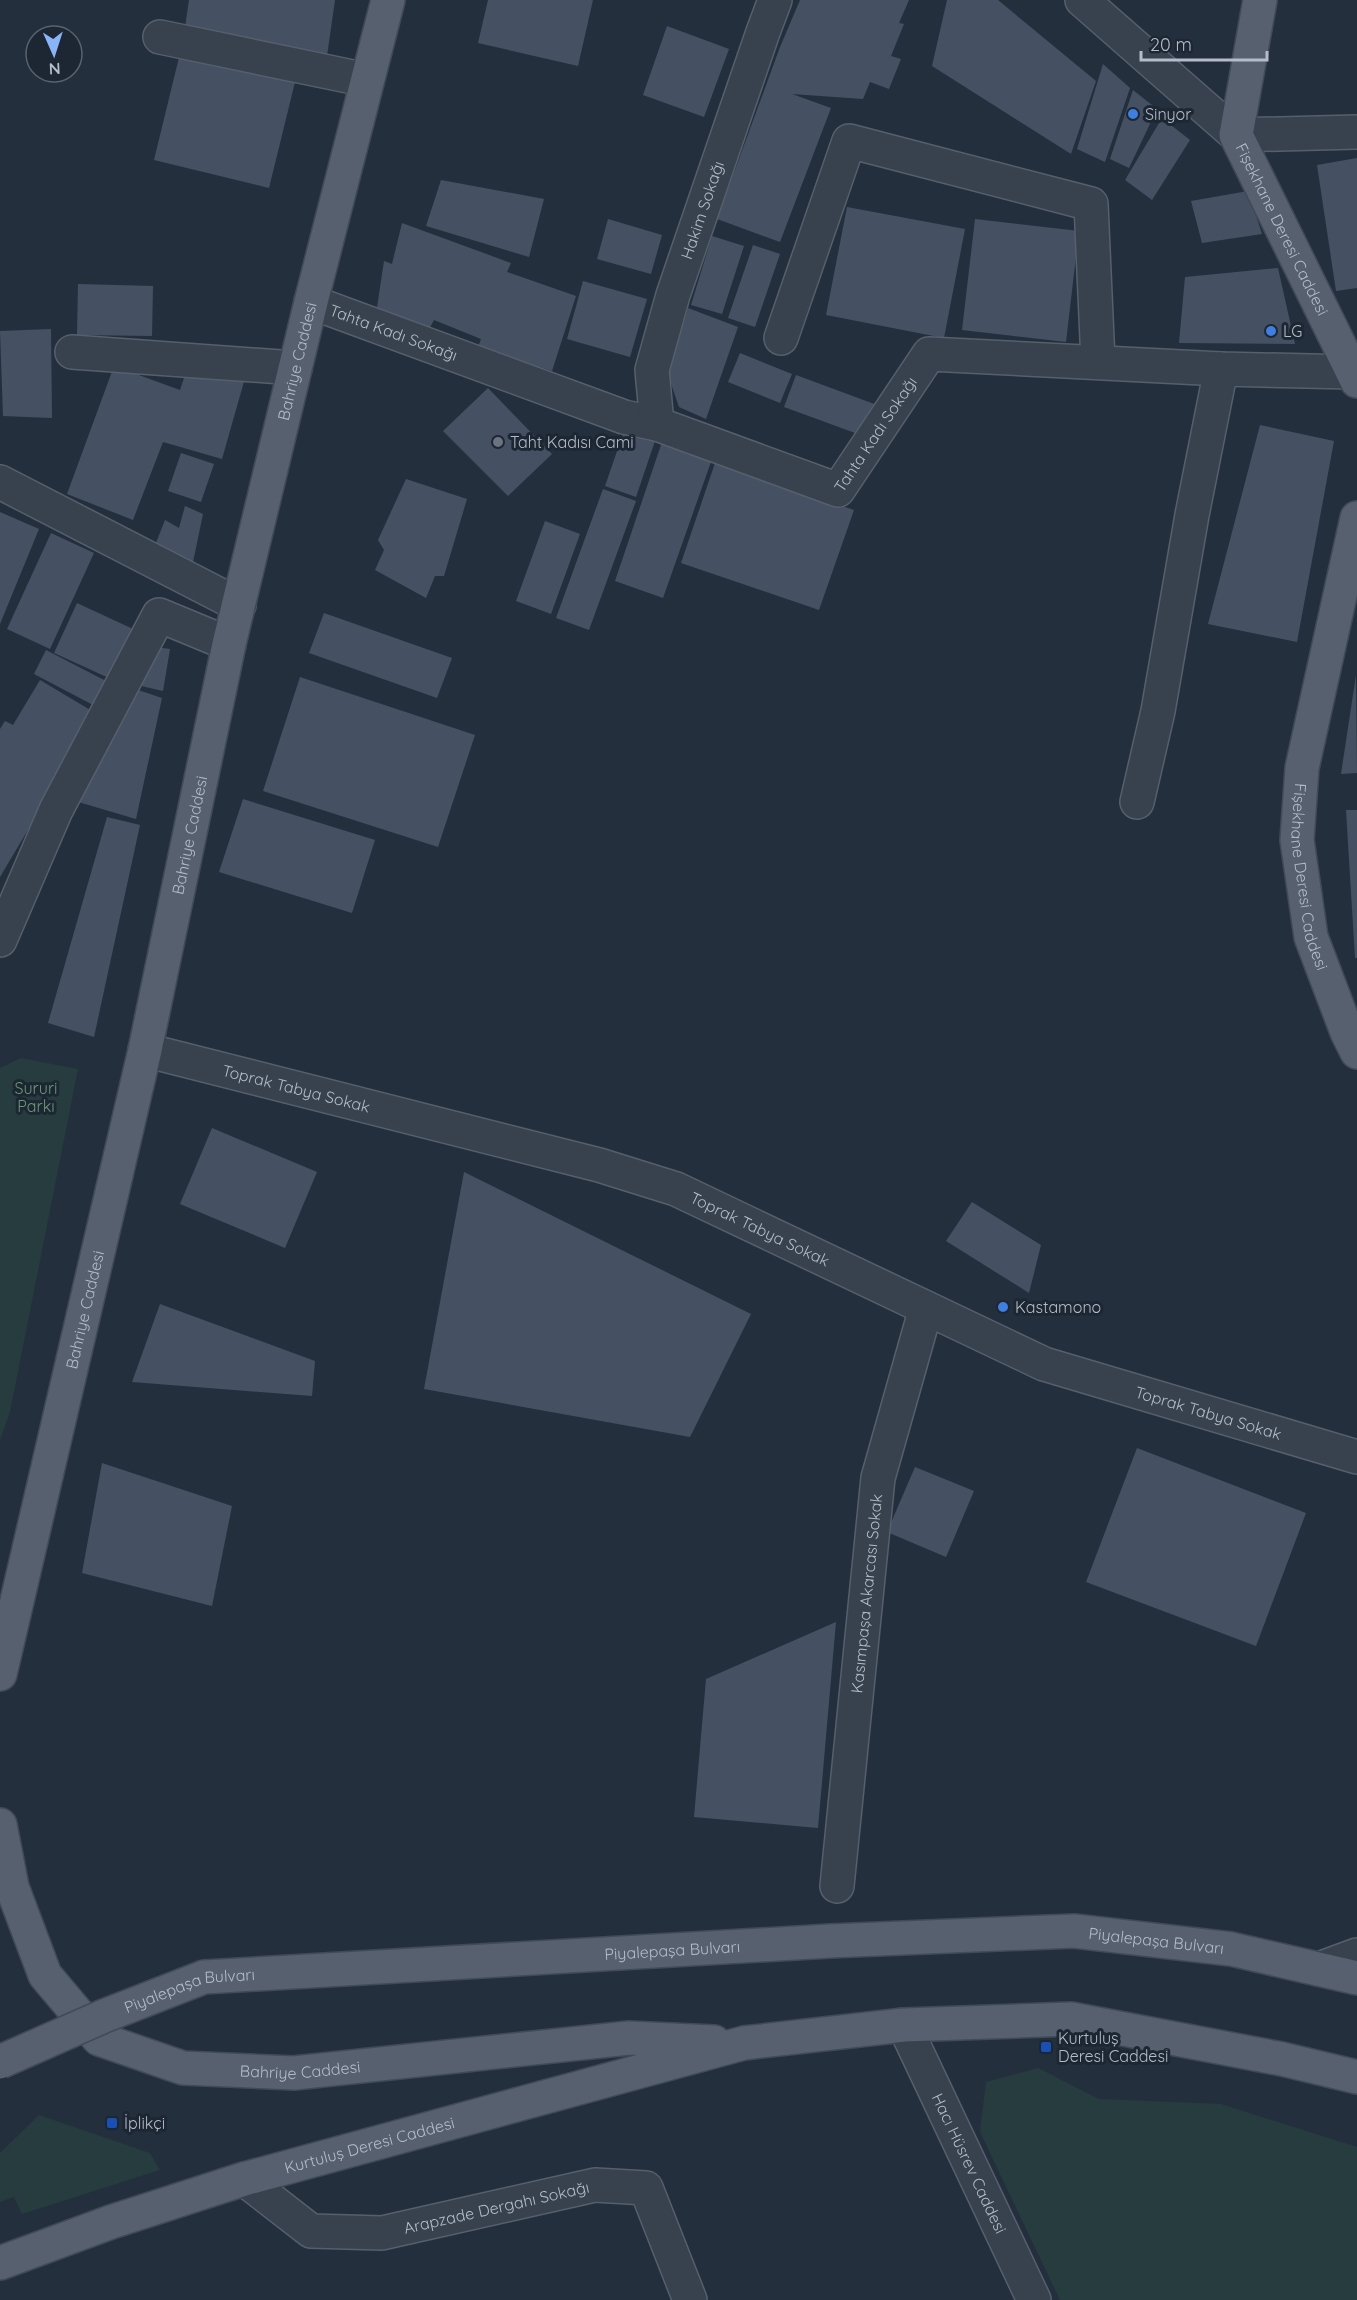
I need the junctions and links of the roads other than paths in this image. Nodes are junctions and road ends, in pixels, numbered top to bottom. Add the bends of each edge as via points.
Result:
1 (387, 0) edge
2 (776, 0) edge
3 (1082, 0) edge
4 (1260, 0) edge
5 (160, 37) dead end
6 (367, 80) junction
7 (1357, 132) edge
8 (1236, 135) junction
9 (311, 302) junction
10 (781, 338) dead end
11 (72, 352) dead end
12 (1098, 362) junction
13 (295, 368) junction
14 (1221, 369) junction
15 (1355, 376) edge
16 (657, 424) junction
17 (0, 482) edge
18 (1357, 518) edge
19 (239, 605) junction
20 (229, 644) junction
21 (1137, 802) dead end
22 (0, 940) edge
23 (145, 1050) junction
24 (1357, 1052) edge
25 (926, 1308) junction
26 (1357, 1457) edge
27 (0, 1674) edge
28 (0, 1825) edge
29 (837, 1886) dead end
30 (1357, 1955) edge
31 (1319, 1969) junction
32 (1357, 1978) edge
33 (904, 2025) junction
34 (744, 2043) junction
35 (0, 2062) edge
36 (1357, 2077) edge
37 (244, 2179) junction
38 (0, 2263) edge
39 (690, 2300) edge
40 (1034, 2300) edge

1 - 6 main road, Bahriye Caddesi
2 - 16 street, Hakim Sokağı via 677,284 652,370
3 - 8 street
4 - 8 main road, Fişekhane Deresi Caddesi
5 - 6 street
6 - 9 main road, Bahriye Caddesi
7 - 8 street
8 - 15 main road, Fişekhane Deresi Caddesi
9 - 13 main road, Bahriye Caddesi
9 - 16 street, Tahta Kadı Sokağı via 624,417
10 - 12 street via 849,141 1091,204
11 - 13 street
12 - 14 street, Tahta Kadı Sokağı
12 - 16 street, Tahta Kadı Sokağı via 929,354 838,490
13 - 19 main road, Bahriye Caddesi
14 - 15 street, Tahta Kadı Sokağı
14 - 21 street via 1158,711
17 - 19 street
18 - 24 main road, Fişekhane Deresi Caddesi via 1302,768 1297,840 1311,937
19 - 20 main road, Bahriye Caddesi
20 - 22 street via 159,615 56,810
20 - 23 main road, Bahriye Caddesi
23 - 25 street, Toprak Tabya Sokak via 599,1165 676,1189
23 - 27 main road, Bahriye Caddesi
25 - 26 street, Toprak Tabya Sokak via 1044,1364
25 - 29 street, Kasımpaşa Akarcası Sokak via 878,1479
28 - 34 main road, Bahriye Caddesi via 12,1887 45,1975 99,2039 183,2068 294,2073 628,2038
30 - 31 street
31 - 32 main road, Piyalepaşa Bulvarı
31 - 35 main road, Piyalepaşa Bulvarı, bridge via 1231,1949 1074,1931 204,1977
33 - 34 main road
33 - 36 main road via 1071,2019
33 - 40 street, Hacı Hüsrev Caddesi
34 - 37 main road, Kurtuluş Deresi Caddesi
37 - 38 main road, Kurtuluş Deresi Caddesi
37 - 39 street, Arapzade Dergahı Sokağı via 311,2231 382,2233 595,2185 646,2188

